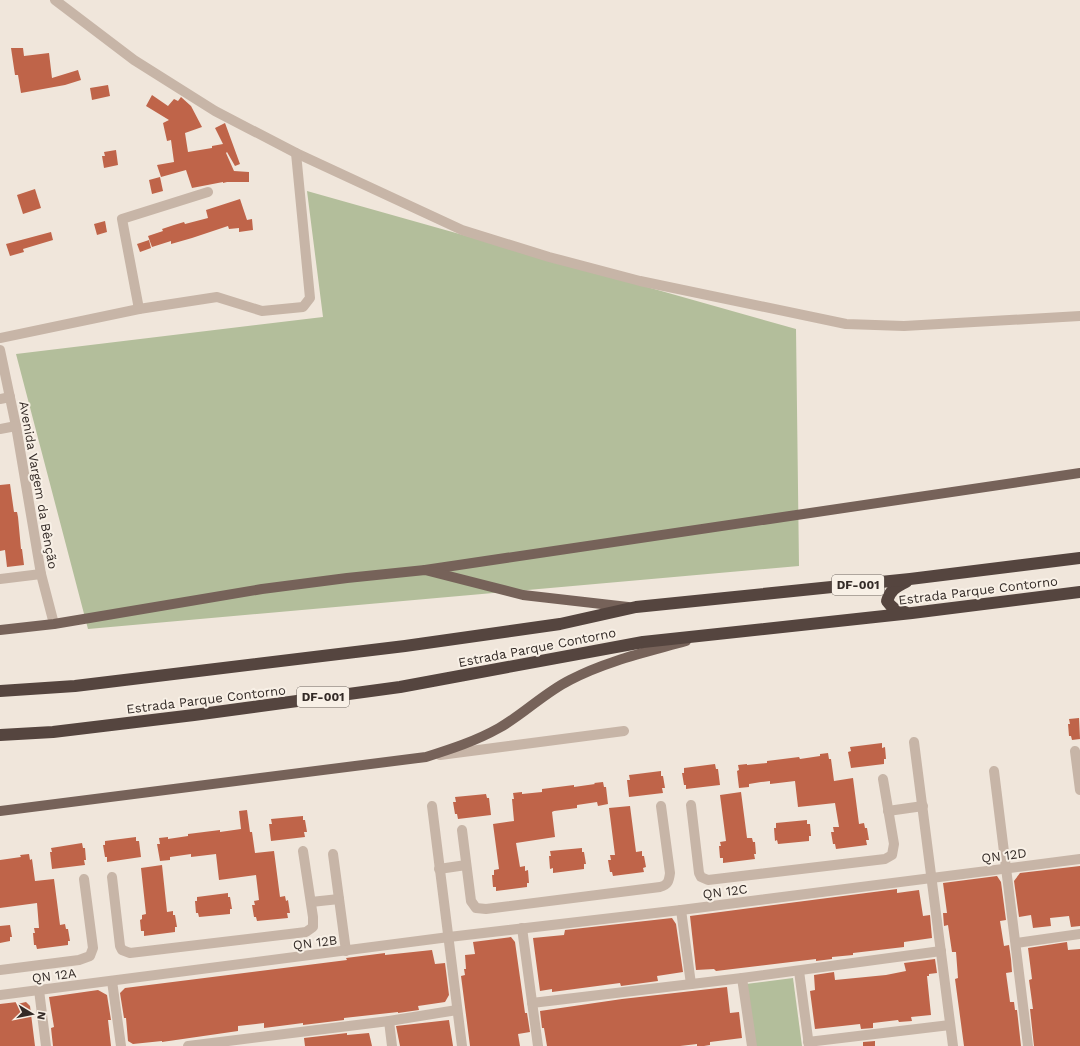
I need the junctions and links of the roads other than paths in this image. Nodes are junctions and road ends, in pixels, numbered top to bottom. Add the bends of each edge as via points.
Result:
1 (55, 0) edge
2 (296, 153) junction
3 (208, 192) dead end
4 (139, 309) junction
5 (1080, 316) edge
6 (0, 338) edge
7 (0, 350) edge
8 (5, 398) edge
9 (16, 426) junction
10 (0, 429) edge
11 (1080, 473) edge
12 (1080, 558) edge
13 (425, 570) junction
14 (41, 574) junction
15 (0, 579) edge
16 (910, 580) junction
17 (1080, 592) edge
18 (636, 607) junction
19 (912, 613) junction
20 (54, 624) junction
21 (0, 630) edge
22 (711, 634) junction
23 (0, 692) edge
24 (624, 731) dead end
25 (0, 735) edge
26 (914, 742) dead end
27 (1076, 751) dead end
28 (426, 757) junction
29 (994, 771) dead end
30 (883, 779) dead end
31 (1080, 790) edge
32 (691, 805) dead end
33 (432, 806) dead end
34 (661, 806) dead end
35 (922, 806) junction
36 (0, 811) edge
37 (888, 811) junction
38 (462, 830) dead end
39 (303, 851) dead end
40 (333, 854) dead end
41 (1080, 859) edge
42 (466, 865) junction
43 (1006, 868) junction
44 (439, 869) junction
45 (112, 877) dead end
46 (932, 877) junction
47 (84, 880) dead end
48 (339, 899) junction
49 (311, 902) junction
50 (681, 910) junction
51 (522, 928) junction
52 (1080, 934) edge
53 (449, 937) junction
54 (1016, 943) junction
55 (346, 951) junction
56 (941, 951) junction
57 (0, 970) edge
58 (799, 970) junction
59 (742, 978) junction
60 (112, 981) junction
61 (691, 984) junction
62 (39, 990) junction
63 (0, 995) edge
64 (532, 1003) junction
65 (457, 1010) junction
66 (389, 1021) junction
67 (950, 1025) junction
68 (267, 1041) edge
69 (809, 1044) edge
70 (46, 1046) edge
71 (121, 1046) edge
72 (193, 1046) edge
73 (392, 1046) edge
74 (462, 1046) edge
75 (538, 1046) edge
76 (752, 1046) edge
77 (953, 1046) edge
78 (1028, 1046) edge

1 - 2 street via 134,60 208,107
2 - 4 street via 310,298 303,307 262,311 217,297
2 - 5 street via 462,230 549,257 640,280 846,324 904,326
3 - 4 street via 122,219
4 - 6 street
7 - 8 street, Avenida Vargem da Bênção
8 - 9 street, Avenida Vargem da Bênção
9 - 10 street
9 - 14 street, Avenida Vargem da Bênção
11 - 13 main road
12 - 16 highway, Estrada Parque Contorno / DF-001
13 - 18 main road via 523,595
13 - 20 main road via 262,589
14 - 15 street
14 - 20 street, Avenida Vargem da Bênção
16 - 18 highway, Estrada Parque Contorno / DF-001
16 - 19 highway via 894,588 889,593 887,601 898,611
17 - 19 highway, Estrada Parque Contorno / DF-001
18 - 23 highway, Estrada Parque Contorno / DF-001 via 560,624 413,645 75,686
19 - 22 highway, Estrada Parque Contorno / DF-001
20 - 21 main road
22 - 25 highway, Estrada Parque Contorno / DF-001 via 643,642 400,687 53,732
22 - 28 main road via 589,671 552,690 501,727 460,746
24 - 28 street
26 - 35 street
27 - 31 street
28 - 36 main road
29 - 43 street
30 - 37 street
32 - 37 street via 699,873 708,880 889,858 894,850 894,844
33 - 44 street
34 - 42 street via 670,873 669,881 660,887 480,909 472,905
35 - 37 street
35 - 46 street
38 - 42 street
39 - 49 street
40 - 48 street
41 - 43 street, QN 12D
42 - 44 street
43 - 46 street, QN 12D
43 - 54 street
44 - 53 street
45 - 49 street via 120,946 130,954 306,932 313,924
46 - 50 street, QN 12C
46 - 56 street
47 - 57 street via 93,944 90,956 79,960
48 - 49 street
48 - 55 street
50 - 51 street, QN 12C
50 - 61 street
51 - 53 street, QN 12B
51 - 64 street
52 - 54 street
53 - 55 street, QN 12B
53 - 65 street
54 - 78 street
55 - 60 street, QN 12B
56 - 58 street
56 - 67 street
58 - 59 street
58 - 69 street
59 - 61 street
59 - 76 street
60 - 62 street, QN 12A
60 - 71 street
61 - 64 street
62 - 63 street, QN 12A
62 - 70 street
64 - 75 street
65 - 66 street
65 - 74 street
66 - 68 street
66 - 73 street
67 - 69 street
67 - 77 street
68 - 72 street

